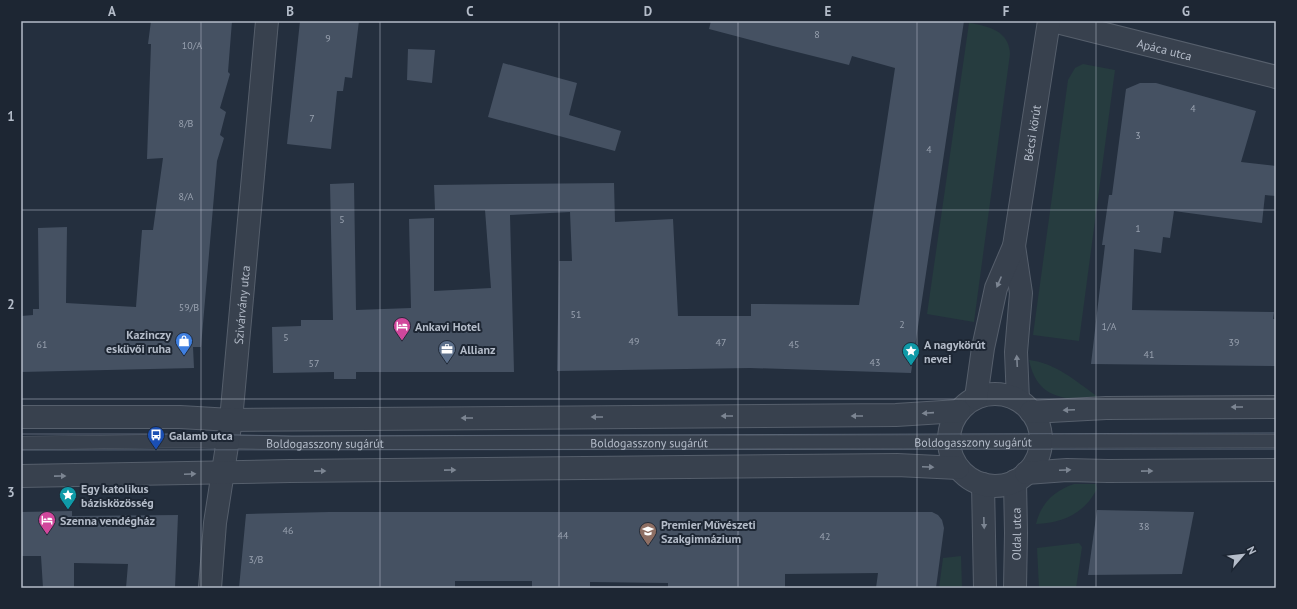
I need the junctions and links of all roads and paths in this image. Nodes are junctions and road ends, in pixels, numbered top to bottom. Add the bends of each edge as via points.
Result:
1 (266, 21) edge
2 (1049, 21) edge
3 (1053, 21) edge
4 (1276, 77) edge
5 (1014, 246) junction
6 (976, 398) junction
7 (1025, 406) junction
8 (1276, 407) edge
9 (959, 411) junction
10 (21, 417) edge
11 (231, 420) junction
12 (1276, 441) edge
13 (228, 442) junction
14 (949, 442) junction
15 (1040, 442) junction
16 (21, 444) edge
17 (958, 468) junction
18 (1276, 470) edge
19 (223, 473) junction
20 (21, 476) edge
21 (1020, 477) junction
22 (983, 484) junction
23 (210, 588) edge
24 (985, 588) edge
25 (1015, 588) edge

1 - 11 street, Szivárvány utca
2 - 5 street, Bécsi körút
3 - 4 street, Apáca utca
5 -> 6 street, Bécsi körút via 996,288 983,348
7 -> 5 street, Bécsi körút via 1016,352 1021,293
6 - 7 street via 990,394 1005,395
6 - 9 street
8 -> 7 street
7 - 15 street, Bécsi körút via 1037,422
9 -> 11 street, Boldogasszony sugárút via 896,415
9 - 14 street via 949,433
10 - 11 street, Boldogasszony sugárút via 180,416
11 - 13 street, Szivárvány utca
12 - 15 lane, Boldogasszony sugárút
13 - 14 lane, Boldogasszony sugárút
13 - 16 lane, Boldogasszony sugárút
13 - 19 street, Szivárvány utca
14 - 15 lane, Boldogasszony sugárút
14 - 17 street
15 - 21 street via 1037,458
19 -> 17 street, Boldogasszony sugárút via 897,466
17 - 22 street via 965,475
21 -> 18 street via 1067,470
20 -> 19 street, Boldogasszony sugárút
19 - 23 street, Szivárvány utca
21 - 22 street via 994,486
21 - 25 street, Oldal utca
22 -> 24 street

